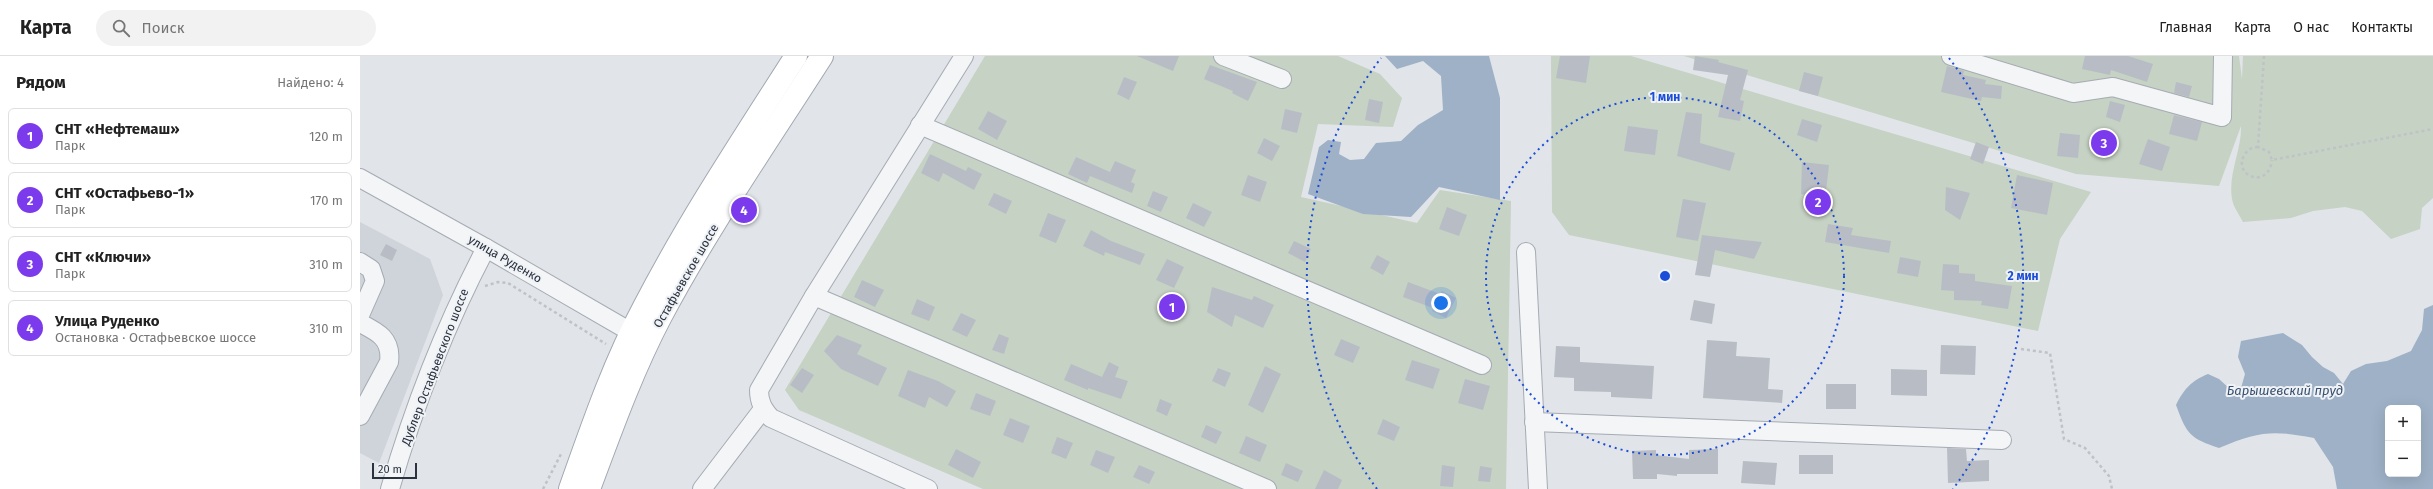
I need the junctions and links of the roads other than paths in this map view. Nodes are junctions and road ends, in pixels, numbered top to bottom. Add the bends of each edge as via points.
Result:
1 (796, 56) edge
2 (822, 56) edge
3 (964, 56) edge
4 (1223, 56) edge
5 (1951, 56) edge
6 (2223, 56) edge
7 (1282, 79) dead end
8 (920, 125) junction
9 (360, 178) edge
10 (486, 248) junction
11 (1526, 252) dead end
12 (360, 262) edge
13 (814, 296) junction
14 (360, 315) edge
15 (360, 323) edge
16 (640, 337) junction
17 (1482, 365) dead end
18 (763, 409) junction
19 (360, 416) edge
20 (1534, 422) junction
21 (2002, 440) dead end
22 (390, 489) edge
23 (570, 489) edge
24 (589, 489) edge
25 (702, 489) edge
26 (928, 489) edge
27 (1267, 489) edge
28 (1538, 489) edge

1 - 16 main road, Остафьевское шоссе via 704,200
2 - 16 main road, Остафьевское шоссе via 724,209 661,316
3 - 8 street
4 - 7 street
5 - 6 street via 2073,93 2113,87 2222,117
8 - 13 street
8 - 17 street
9 - 10 street, улица Руденко
10 - 16 street, улица Руденко
10 - 22 street, Дублер Остафьевского шоссе via 428,378
11 - 20 street
12 - 14 street via 371,269 375,281
13 - 18 street via 758,390
13 - 27 street
15 - 19 street via 381,334 390,357
16 - 23 main road, Остафьевское шоссе via 607,387
16 - 24 main road, Остафьевское шоссе via 623,397
18 - 25 street
18 - 26 street via 771,418 787,426
20 - 21 street
20 - 28 street

